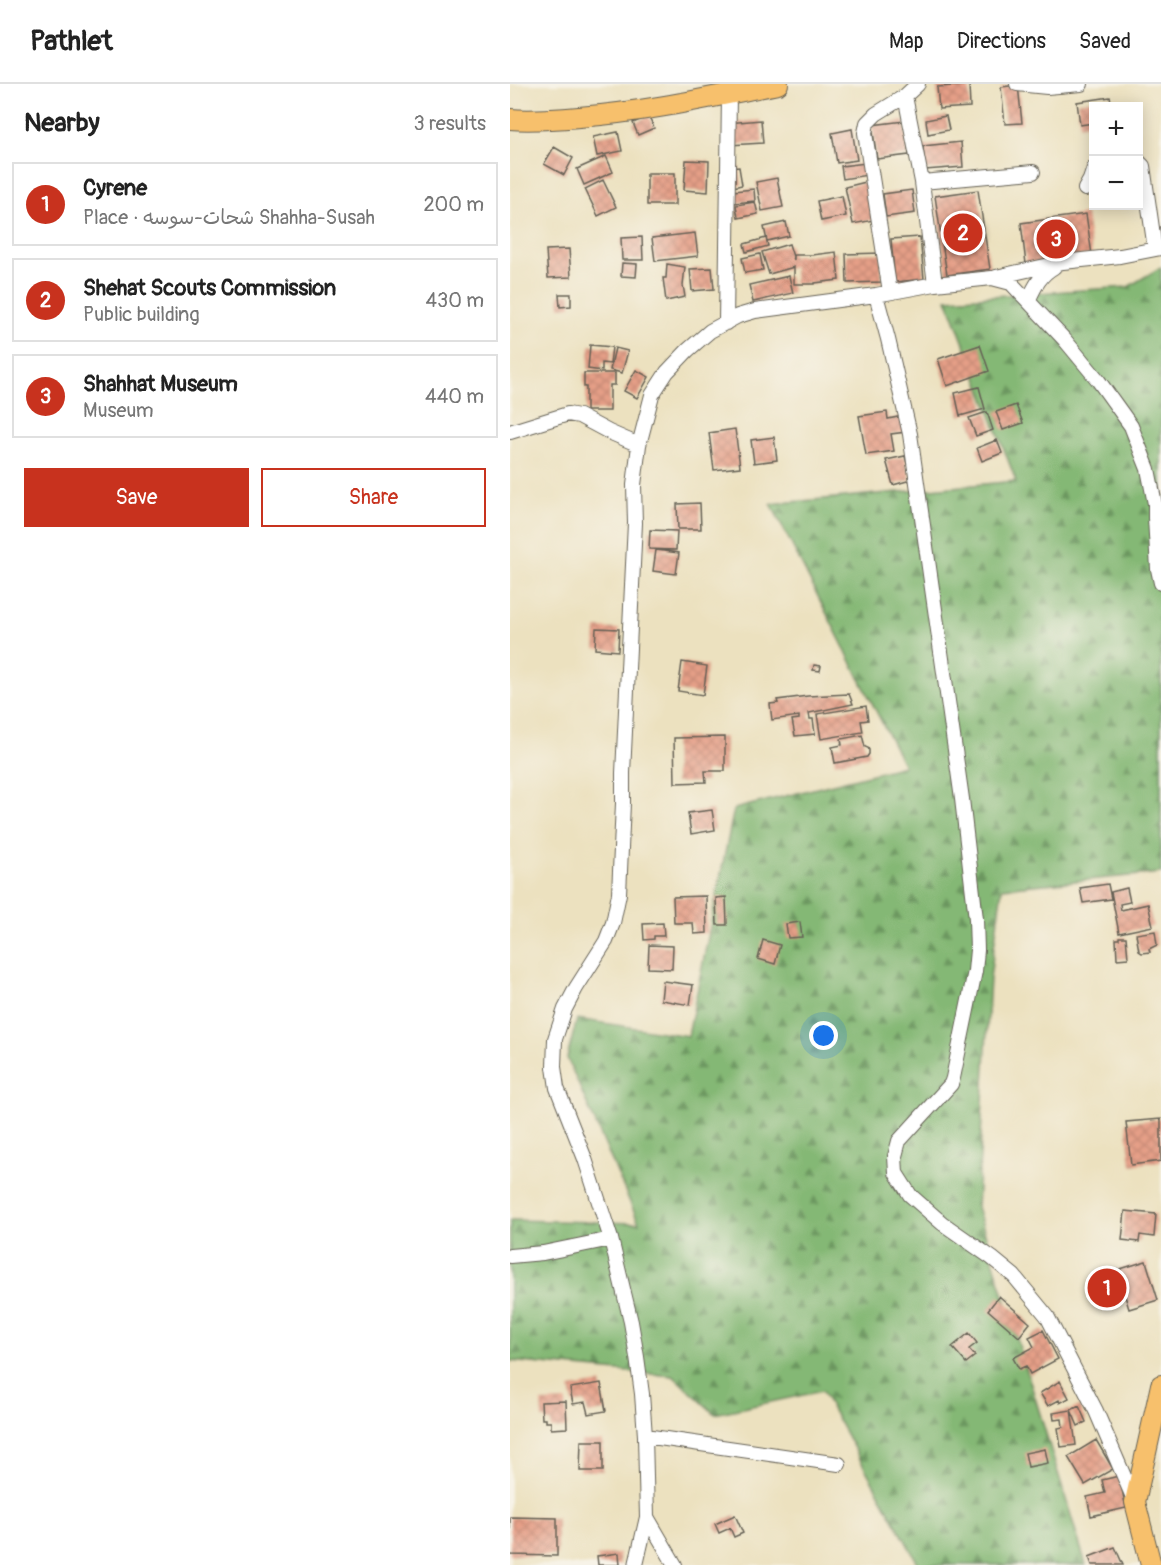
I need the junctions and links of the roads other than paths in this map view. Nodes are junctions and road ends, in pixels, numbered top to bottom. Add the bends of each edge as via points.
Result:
1 (778, 84) edge
2 (918, 84) edge
3 (1017, 84) edge
4 (1081, 84) edge
5 (714, 92) edge
6 (905, 96) junction
7 (510, 119) edge
8 (1143, 166) edge
9 (1033, 172) dead end
10 (922, 182) junction
11 (1089, 182) edge
12 (1085, 189) dead end
13 (1158, 249) edge
14 (1063, 262) junction
15 (992, 278) junction
16 (935, 284) junction
17 (883, 294) junction
18 (1029, 299) junction
19 (726, 323) junction
20 (510, 432) edge
21 (639, 445) junction
22 (1161, 583) edge
23 (611, 1239) junction
24 (510, 1256) edge
25 (1161, 1385) edge
26 (645, 1436) junction
27 (839, 1464) dead end
28 (1135, 1502) junction
29 (647, 1516) junction
30 (636, 1565) edge
31 (675, 1565) edge
32 (1151, 1565) edge

1 - 5 main road
2 - 6 street
3 - 4 street
5 - 7 main road via 607,115
5 - 19 street
6 - 10 street
6 - 17 street via 876,114 867,123 865,133
8 - 13 street
9 - 10 street
10 - 16 street
11 - 12 street
13 - 14 street
14 - 15 street
14 - 18 street via 1035,284
15 - 16 street
15 - 18 street via 1011,283
16 - 17 street
17 - 19 street via 764,309
17 - 28 street via 888,339 912,445 962,799 977,950 954,1078 899,1142 896,1173 910,1195 942,1223 1014,1276 1047,1316 1096,1411
18 - 22 street via 1098,380 1131,426 1148,470 1155,504
19 - 21 street via 710,331 667,372 652,395
20 - 21 street via 568,414
21 - 23 street via 634,485 619,894 606,941 564,1009 555,1039 554,1067 557,1088
23 - 24 street
23 - 26 street via 635,1346
25 - 28 main road
26 - 27 street
26 - 29 street
28 - 32 main road
29 - 30 street
29 - 31 street

